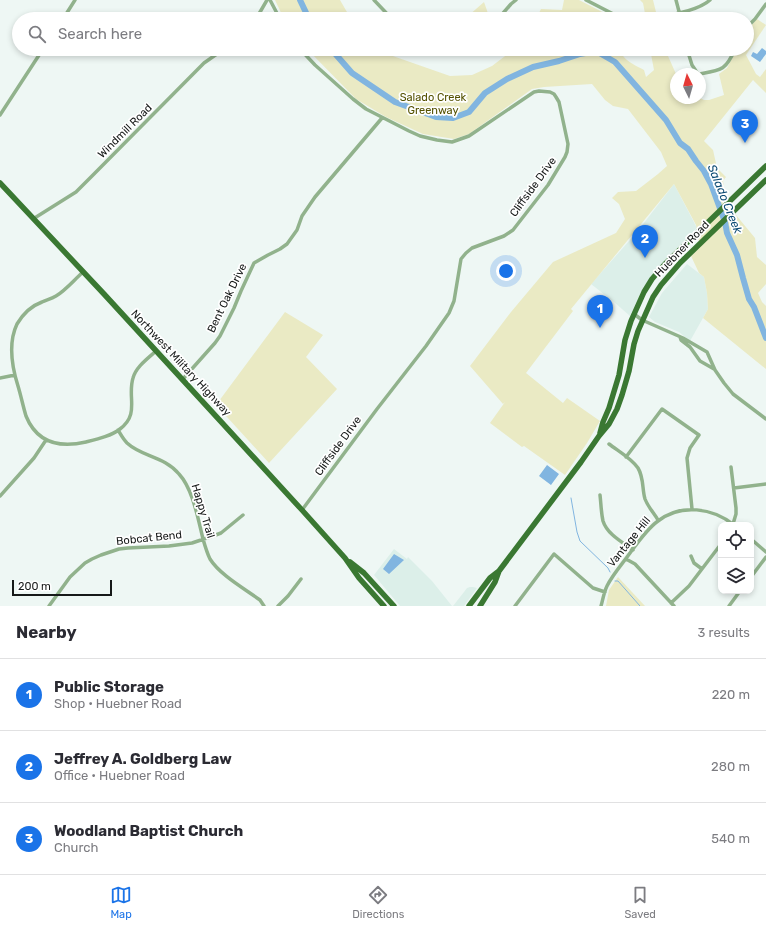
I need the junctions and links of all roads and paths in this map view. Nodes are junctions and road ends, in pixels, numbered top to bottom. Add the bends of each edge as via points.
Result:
1 (75, 0) edge
2 (269, 0) edge
3 (374, 0) edge
4 (516, 0) edge
5 (586, 0) edge
6 (596, 0) edge
7 (676, 0) edge
8 (710, 0) edge
9 (594, 4) junction
10 (766, 4) edge
11 (67, 12) edge
12 (261, 12) edge
13 (276, 12) edge
14 (385, 12) edge
15 (504, 12) edge
16 (609, 12) edge
17 (679, 12) joint
18 (754, 21) edge
19 (38, 56) edge
20 (214, 56) edge
21 (307, 56) edge
22 (689, 56) edge
23 (732, 56) edge
24 (694, 68) edge
25 (706, 73) edge
26 (0, 114) edge
27 (382, 118) junction
28 (766, 166) edge
29 (766, 180) edge
30 (0, 183) edge
31 (744, 187) junction
32 (751, 195) junction
33 (33, 219) junction
34 (83, 272) junction
35 (634, 314) junction
36 (642, 320) junction
37 (680, 337) junction
38 (156, 351) junction
39 (715, 370) junction
40 (14, 375) junction
41 (0, 378) edge
42 (182, 380) junction
43 (616, 387) junction
44 (624, 389) junction
45 (766, 419) edge
46 (118, 430) junction
47 (600, 436) junction
48 (46, 440) junction
49 (609, 444) dead end
50 (626, 457) junction
51 (731, 467) dead end
52 (766, 484) edge
53 (734, 488) junction
54 (600, 495) dead end
55 (0, 496) edge
56 (692, 509) junction
57 (302, 510) junction
58 (243, 515) dead end
59 (658, 520) junction
60 (730, 522) edge
61 (734, 522) edge
62 (203, 539) junction
63 (754, 542) edge
64 (718, 548) edge
65 (633, 550) junction
66 (766, 552) edge
67 (691, 556) dead end
68 (766, 557) edge
69 (345, 558) junction
70 (626, 559) junction
71 (702, 569) junction
72 (499, 571) junction
73 (754, 573) edge
74 (301, 579) dead end
75 (605, 592) junction
76 (478, 593) junction
77 (738, 594) edge
78 (485, 597) junction
79 (673, 604) edge
80 (49, 606) edge
81 (264, 606) edge
82 (278, 606) edge
83 (384, 606) edge
84 (394, 606) edge
85 (469, 606) edge
86 (480, 606) edge
87 (515, 606) edge
88 (601, 606) edge
89 (729, 606) edge

1 - 11 street
2 - 12 street
2 - 13 street
3 - 14 street
4 - 15 street
5 - 9 street
6 - 9 street
7 - 17 street
8 - 17 street via 698,8
9 - 16 street
10 - 18 street
19 - 26 street
20 - 33 street, Windmill Road via 204,63 76,192
21 - 27 street, Cliffside Drive via 353,99
22 - 24 street
23 - 25 street via 726,66
27 - 42 street, Bent Oak Drive via 315,197 287,244 254,263 220,336
27 - 57 street, Cliffside Drive via 420,136 452,142 470,136 534,92 550,92 559,102 568,144 567,152 548,185 513,230 472,248 461,259 454,301 447,317
28 - 31 main road, Huebner Road
29 - 32 main road, Huebner Road
30 - 33 main road, Northwest Military Highway
31 - 32 main road
31 - 35 main road, Huebner Road via 669,259 652,279
32 - 36 main road, Huebner Road via 672,270 660,285
33 - 34 main road, Northwest Military Highway
34 - 38 main road, Northwest Military Highway
34 - 40 street via 56,296 38,303 20,320 12,344
35 - 36 street
35 - 43 main road, Huebner Road via 625,340
36 - 37 street
36 - 44 main road, Huebner Road
37 - 39 street via 700,361
37 - 39 street via 707,352
38 - 42 main road, Northwest Military Highway
38 - 46 street via 136,371 132,380 131,413
39 - 45 street via 733,394
40 - 41 street
40 - 48 street via 27,416 36,432
42 - 57 main road, Northwest Military Highway
43 - 44 main road
43 - 47 main road, Huebner Road
44 - 47 main road, Huebner Road via 617,409
46 - 48 street via 82,443 62,444
46 - 62 street, Happy Trail via 135,449 167,463 183,478
47 - 72 main road, Huebner Road
48 - 55 street via 34,458
49 - 50 street
50 - 56 street via 662,409 699,435 687,458
50 - 59 street via 639,470 645,499
51 - 53 street
52 - 53 street
53 - 61 street
54 - 65 street via 604,525 612,535
56 - 59 street, Vantage Hill via 676,512
56 - 60 street, Vantage Hill via 713,512
57 - 69 main road, Northwest Military Highway
58 - 62 street, Bobcat Bend via 222,533
59 - 65 street, Vantage Hill
62 - 80 street, Bobcat Bend via 180,545 110,551 89,561 70,577
62 - 81 street, Happy Trail via 210,559 218,569 260,600
63 - 66 street
64 - 71 street
65 - 70 street, Vantage Hill
67 - 71 street via 694,563
68 - 73 street
69 - 83 main road, Northwest Military Highway
69 - 84 main road, Northwest Military Highway via 364,573
70 - 75 street, Vantage Hill
70 - 79 street via 635,564
71 - 79 street
72 - 76 main road, Huebner Road
72 - 78 main road, Huebner Road
74 - 82 street
75 - 87 street via 593,588 554,554
75 - 88 street, Vantage Hill
76 - 78 main road
76 - 85 main road, Huebner Road
77 - 89 street
78 - 86 main road, Huebner Road

